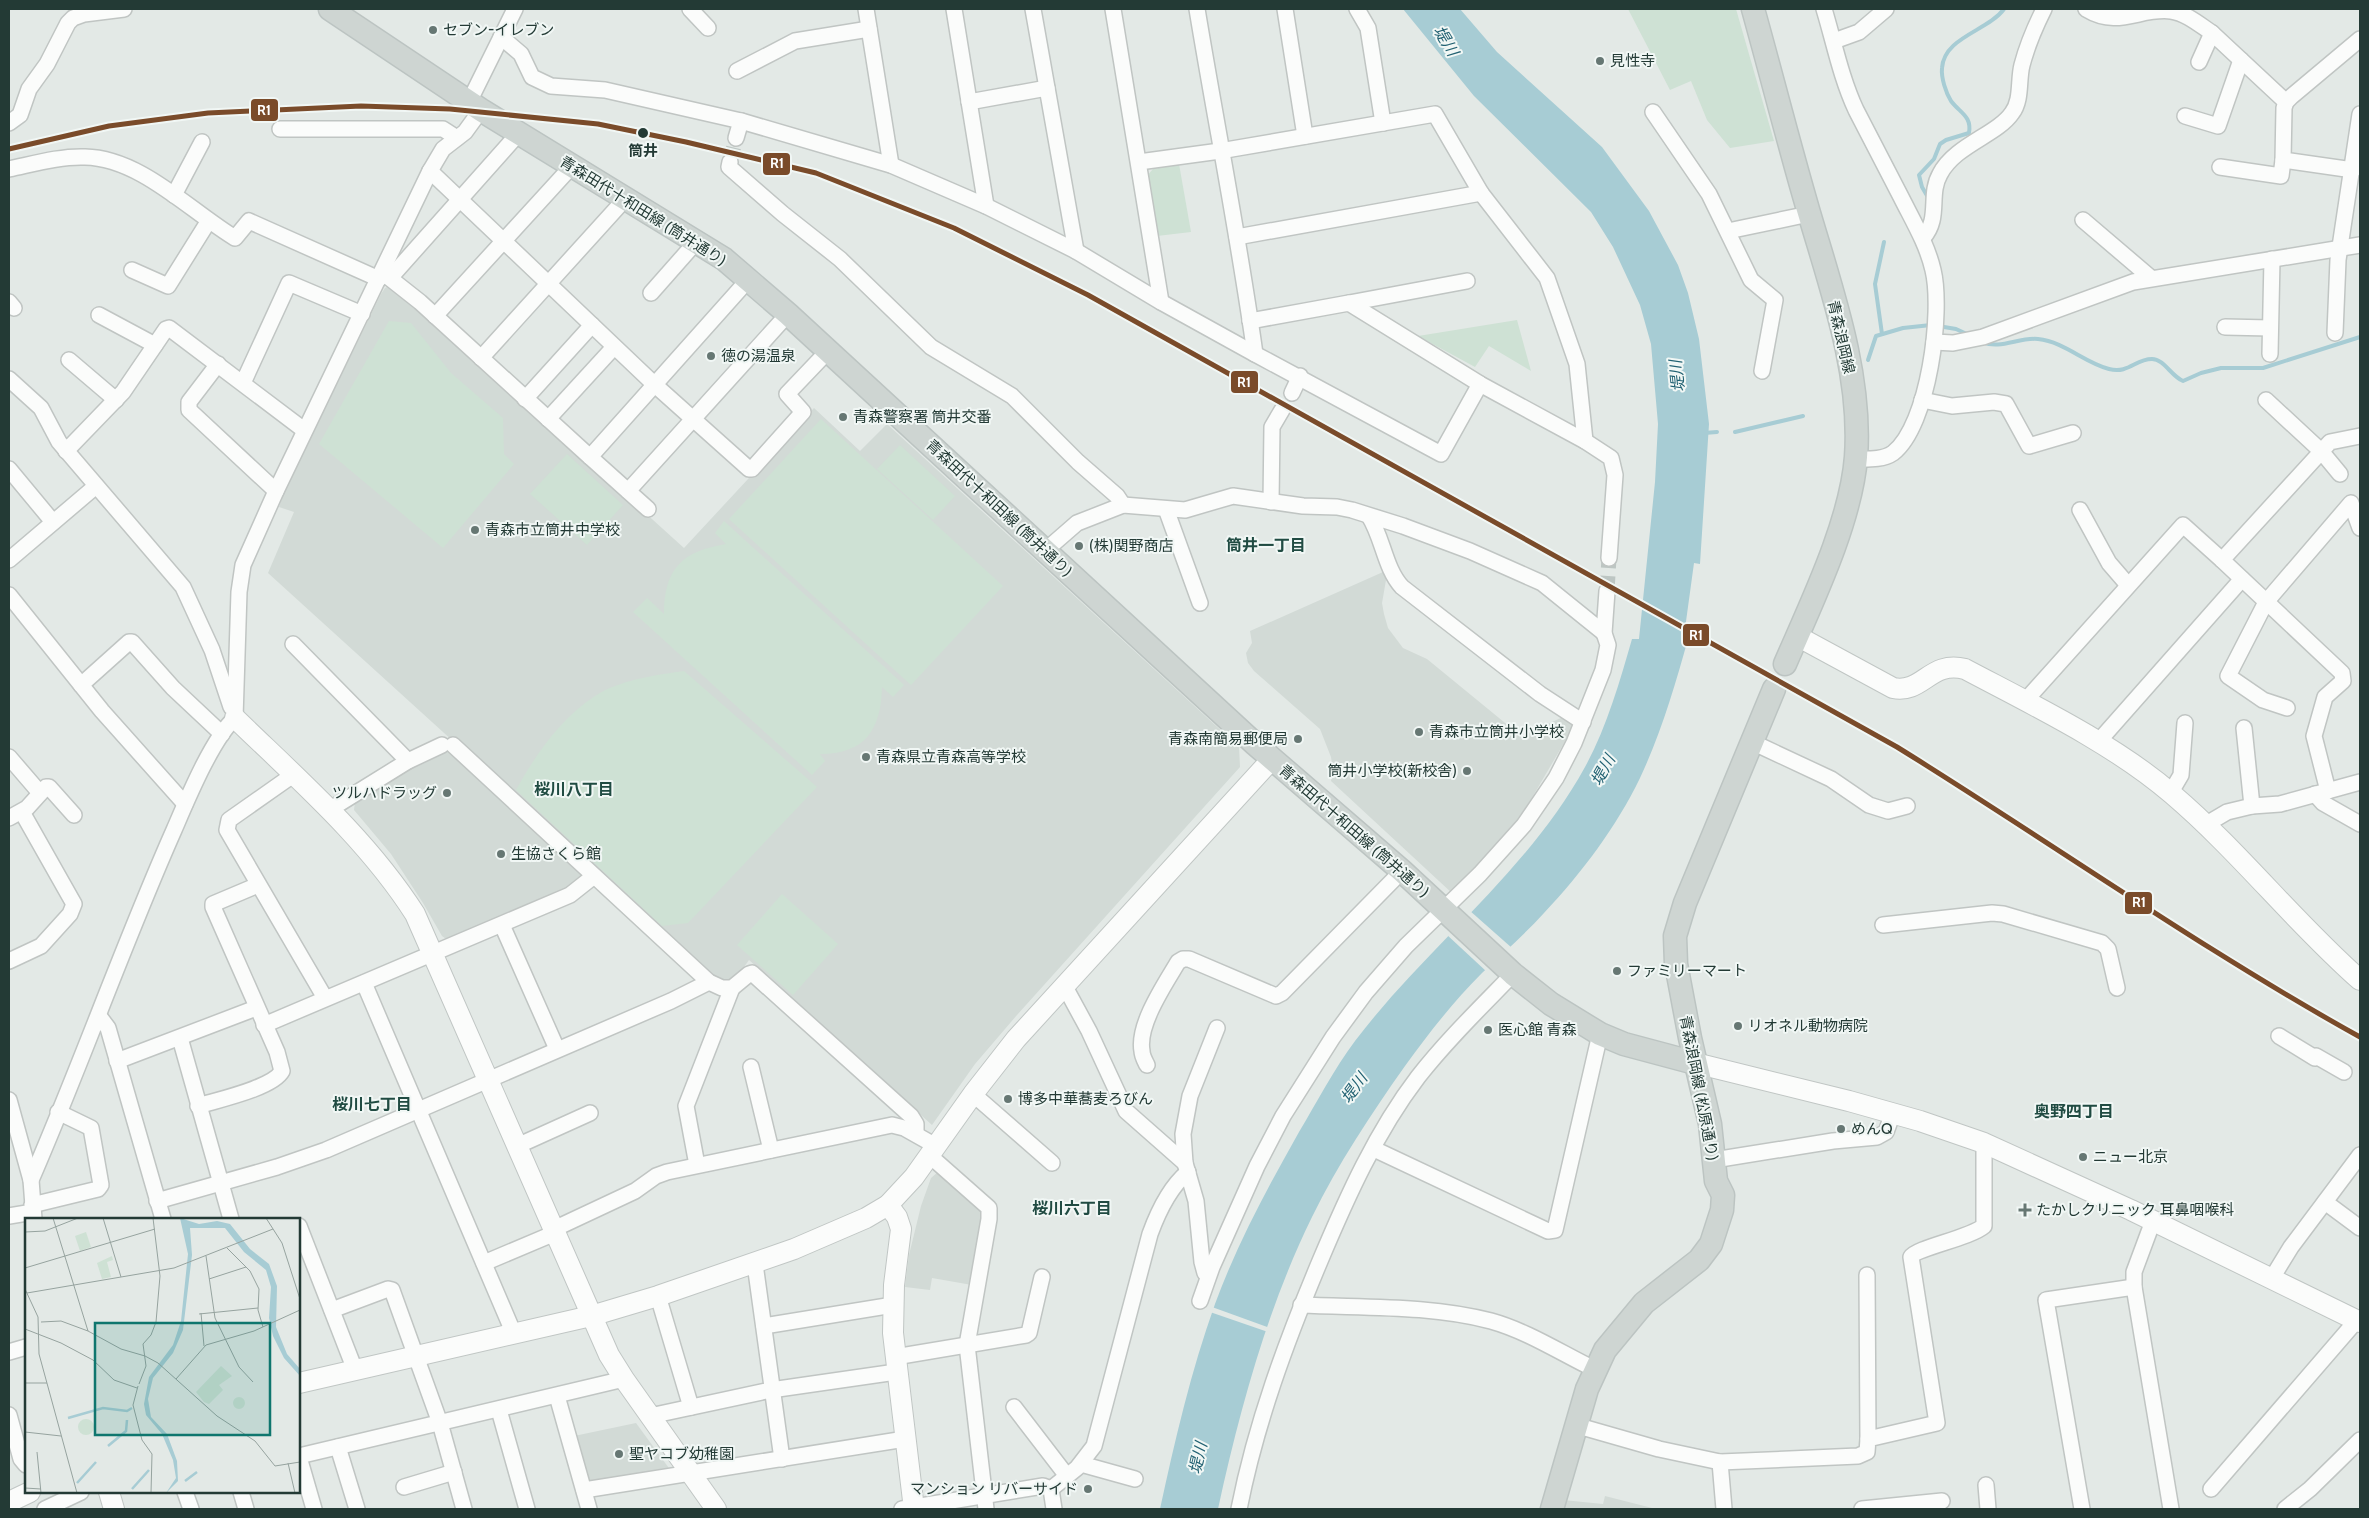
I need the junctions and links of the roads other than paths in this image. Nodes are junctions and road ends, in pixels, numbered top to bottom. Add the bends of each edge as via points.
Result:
1 (124, 9) edge
2 (330, 9) edge
3 (515, 9) edge
4 (690, 9) edge
5 (866, 9) edge
6 (954, 9) edge
7 (1033, 9) edge
8 (1113, 9) edge
9 (1197, 9) edge
10 (1285, 9) edge
11 (1358, 9) edge
12 (1753, 9) edge
13 (1824, 9) edge
14 (1886, 9) edge
15 (2044, 9) edge
16 (2086, 9) edge
17 (708, 28) dead end
18 (869, 29) junction
19 (2212, 33) junction
20 (501, 37) junction
21 (2360, 39) edge
22 (1834, 41) junction
23 (2241, 60) junction
24 (2199, 62) dead end
25 (737, 70) dead end
26 (1047, 88) junction
27 (969, 102) junction
28 (2286, 102) junction
29 (475, 106) junction
30 (1653, 112) dead end
31 (2360, 114) edge
32 (2185, 116) dead end
33 (741, 121) junction
34 (9, 123) edge
35 (1383, 123) junction
36 (280, 129) dead end
37 (519, 133) junction
38 (1305, 136) junction
39 (458, 138) junction
40 (736, 138) tunnel mouth
41 (202, 142) dead end
42 (1220, 151) junction
43 (2283, 160) junction
44 (730, 162) dead end
45 (1139, 162) junction
46 (891, 165) junction
47 (572, 166) junction
48 (2220, 167) dead end
49 (9, 169) edge
50 (2353, 170) junction
51 (430, 171) junction
52 (1481, 193) junction
53 (174, 195) junction
54 (626, 198) junction
55 (462, 200) junction
56 (986, 206) junction
57 (1809, 214) junction
58 (2084, 220) dead end
59 (208, 222) junction
60 (1728, 231) junction
61 (1237, 237) junction
62 (1923, 238) junction
63 (505, 242) junction
64 (696, 242) junction
65 (2360, 245) edge
66 (2341, 248) junction
67 (1076, 251) junction
68 (2272, 259) junction
69 (132, 270) dead end
70 (384, 276) junction
71 (2151, 278) junction
72 (748, 280) junction
73 (1467, 281) dead end
74 (549, 285) junction
75 (651, 292) dead end
76 (1161, 302) junction
77 (1349, 303) junction
78 (362, 314) junction
79 (788, 314) junction
80 (99, 315) dead end
81 (435, 316) junction
82 (1250, 321) junction
83 (592, 325) junction
84 (2225, 327) dead end
85 (2270, 328) junction
86 (1934, 331) junction
87 (2335, 333) dead end
88 (155, 345) junction
89 (614, 347) junction
90 (828, 351) junction
91 (1255, 354) junction
92 (2270, 354) dead end
93 (481, 358) junction
94 (69, 360) dead end
95 (218, 364) junction
96 (1762, 371) dead end
97 (1300, 376) junction
98 (9, 379) edge
99 (244, 383) junction
100 (1480, 384) junction
101 (655, 386) junction
102 (1292, 393) dead end
103 (525, 398) junction
104 (116, 400) junction
105 (1922, 400) junction
106 (2266, 400) dead end
107 (1282, 410) dead end
108 (548, 419) junction
109 (692, 419) junction
110 (304, 430) junction
111 (2073, 433) dead end
112 (2360, 436) edge
113 (1585, 441) junction
114 (66, 451) junction
115 (2321, 451) junction
116 (590, 457) junction
117 (1856, 459) junction
118 (9, 468) edge
119 (2340, 474) dead end
120 (96, 486) junction
121 (276, 491) junction
122 (628, 491) junction
123 (1271, 502) junction
124 (1123, 505) junction
125 (648, 509) dead end
126 (1166, 509) junction
127 (2080, 510) dead end
128 (1369, 516) junction
129 (53, 522) junction
130 (2360, 524) edge
131 (1046, 550) junction
132 (1609, 558) tunnel mouth
133 (9, 560) edge
134 (2222, 560) junction
135 (2242, 579) junction
136 (2128, 585) junction
137 (1606, 591) tunnel mouth
138 (9, 595) edge
139 (2266, 602) junction
140 (1200, 603) dead end
141 (1604, 633) junction
142 (1797, 636) junction
143 (293, 644) dead end
144 (1785, 664) dead end
145 (80, 685) junction
146 (1774, 689) dead end
147 (2025, 701) junction
148 (2288, 708) dead end
149 (235, 718) junction
150 (1583, 722) junction
151 (2186, 723) dead end
152 (2244, 728) dead end
153 (222, 734) junction
154 (1752, 742) junction
155 (2098, 742) junction
156 (9, 757) edge
157 (1272, 758) junction
158 (408, 761) junction
159 (292, 775) junction
160 (2360, 782) edge
161 (2171, 792) junction
162 (2322, 792) junction
163 (40, 793) junction
164 (185, 804) junction
165 (1907, 806) dead end
166 (2252, 806) junction
167 (329, 810) junction
168 (15, 815) edge
169 (74, 815) dead end
170 (2360, 824) edge
171 (2205, 825) junction
172 (1402, 872) junction
173 (594, 876) junction
174 (258, 885) junction
175 (1445, 911) junction
176 (502, 925) junction
177 (1883, 925) dead end
178 (433, 952) junction
179 (9, 961) edge
180 (1511, 971) junction
181 (2360, 980) edge
182 (709, 982) junction
183 (364, 983) junction
184 (1064, 986) junction
185 (732, 988) junction
186 (2117, 988) dead end
187 (325, 998) junction
188 (256, 1008) junction
189 (99, 1016) junction
190 (264, 1025) junction
191 (1217, 1028) dead end
192 (1600, 1034) junction
193 (2279, 1036) dead end
194 (180, 1038) junction
195 (556, 1049) junction
196 (117, 1061) junction
197 (1695, 1063) junction
198 (1147, 1065) dead end
199 (751, 1067) dead end
200 (2344, 1072) dead end
201 (488, 1080) junction
202 (972, 1094) junction
203 (9, 1100) edge
204 (198, 1106) junction
205 (419, 1110) junction
206 (58, 1112) junction
207 (590, 1113) dead end
208 (1893, 1113) junction
209 (916, 1134) junction
210 (1984, 1143) junction
211 (518, 1146) junction
212 (1374, 1149) junction
213 (771, 1150) junction
214 (933, 1150) junction
215 (2360, 1155) edge
216 (1714, 1160) junction
217 (1052, 1163) dead end
218 (697, 1165) junction
219 (1187, 1168) junction
220 (31, 1180) junction
221 (220, 1183) junction
222 (157, 1200) junction
223 (2325, 1202) junction
224 (888, 1205) junction
225 (33, 1212) edge
226 (9, 1216) edge
227 (163, 1218) edge
228 (231, 1218) edge
229 (2153, 1221) junction
230 (2360, 1228) edge
231 (300, 1229) edge
232 (554, 1231) junction
233 (484, 1263) junction
234 (755, 1264) junction
235 (1867, 1275) dead end
236 (1208, 1276) junction
237 (1042, 1277) dead end
238 (2272, 1278) junction
239 (2134, 1287) junction
240 (658, 1296) junction
241 (1200, 1302) dead end
242 (893, 1305) junction
243 (1302, 1305) junction
244 (332, 1310) junction
245 (591, 1316) junction
246 (2359, 1321) edge
247 (764, 1326) junction
248 (514, 1334) junction
249 (967, 1345) junction
250 (25, 1347) edge
251 (9, 1352) edge
252 (417, 1356) junction
253 (896, 1364) junction
254 (355, 1370) junction
255 (1594, 1370) junction
256 (624, 1379) junction
257 (300, 1383) edge
258 (771, 1390) junction
259 (558, 1396) junction
260 (691, 1407) junction
261 (1014, 1407) dead end
262 (499, 1410) junction
263 (9, 1415) edge
264 (650, 1416) junction
265 (440, 1423) junction
266 (1575, 1425) junction
267 (905, 1439) junction
268 (1868, 1439) junction
269 (2360, 1440) edge
270 (338, 1447) junction
271 (300, 1456) edge
272 (782, 1459) junction
273 (300, 1460) edge
274 (1720, 1462) junction
275 (25, 1464) edge
276 (1081, 1464) junction
277 (454, 1472) junction
278 (691, 1473) junction
279 (1067, 1476) junction
280 (1134, 1479) dead end
281 (1986, 1485) dead end
282 (404, 1487) dead end
283 (1052, 1489) junction
284 (2211, 1489) dead end
285 (584, 1490) junction
286 (28, 1493) edge
287 (79, 1493) edge
288 (109, 1493) edge
289 (185, 1493) edge
290 (241, 1493) edge
291 (10, 1501) edge
292 (1942, 1501) dead end
293 (985, 1502) edge
294 (45, 1509) edge
295 (114, 1509) edge
296 (191, 1509) edge
297 (246, 1509) edge
298 (314, 1509) edge
299 (357, 1509) edge
300 (464, 1509) edge
301 (527, 1509) edge
302 (589, 1509) edge
303 (716, 1509) edge
304 (910, 1509) edge
305 (1054, 1509) edge
306 (1239, 1509) edge
307 (1552, 1509) edge
308 (1724, 1509) edge
309 (1864, 1509) edge
310 (1988, 1509) edge
311 (2082, 1509) edge
312 (2172, 1509) edge
313 (2285, 1509) edge

1 - 34 street via 73,18 29,89 20,115
2 - 29 main road, 青森田代十和田線 (筒井通り)
3 - 20 street
4 - 17 street
5 - 18 street
6 - 27 street
7 - 26 street
8 - 45 street
9 - 42 street
10 - 38 street
11 - 35 street via 1368,28
12 - 57 main road, 青森浪岡線
13 - 22 street
14 - 22 street via 1859,32
15 - 62 street via 2022,66 2016,107 2006,120 1955,156 1940,174 1932,224
16 - 19 street via 2112,18 2170,11 2184,15
18 - 25 street via 795,41
18 - 46 street
19 - 23 street
19 - 24 street
20 - 29 street
20 - 33 street via 516,47 532,77 551,86 605,90
21 - 28 street
22 - 62 street via 1856,108
23 - 28 street
23 - 32 street via 2218,126
26 - 27 street
26 - 67 street
27 - 56 street
28 - 43 street
29 - 37 main road, 青森田代十和田線 (筒井通り)
29 - 39 street via 470,126
30 - 60 street via 1709,194
31 - 50 street
33 - 40 street
33 - 46 street
35 - 38 street
35 - 52 street via 1435,114
36 - 39 street via 434,128 443,129
37 - 47 main road, 青森田代十和田線 (筒井通り)
37 - 55 street
38 - 42 street
39 - 51 street via 443,149
41 - 53 street
42 - 45 street
42 - 61 street
43 - 48 street via 2281,176
43 - 50 street
44 - 124 street via 729,167 747,184 840,259 931,347 1012,396
45 - 76 street
46 - 56 street
47 - 54 main road, 青森田代十和田線 (筒井通り)
47 - 63 street
49 - 53 street via 75,157 98,158 145,175
50 - 66 street
51 - 55 street
51 - 70 street
52 - 61 street
52 - 113 street via 1547,278 1577,364
53 - 59 street
54 - 64 main road, 青森田代十和田線 (筒井通り)
54 - 74 street
55 - 63 street
55 - 70 street
56 - 67 street
57 - 60 street
57 - 117 main road, 青森浪岡線 via 1849,366 1857,419
58 - 71 street
59 - 69 street via 168,286
59 - 70 street via 235,238 249,221
60 - 96 street via 1751,280 1775,300
61 - 82 street
62 - 86 street via 1934,271
63 - 74 street
63 - 81 street
64 - 72 main road, 青森田代十和田線 (筒井通り) via 724,259
64 - 75 street
65 - 66 street
66 - 68 street
66 - 87 street
67 - 76 street
68 - 71 street
68 - 85 street
70 - 78 street
70 - 81 street
71 - 86 street via 1983,336 1953,343
72 - 79 main road, 青森田代十和田線 (筒井通り)
72 - 101 street
73 - 77 street
74 - 83 street
74 - 93 street
76 - 91 street
77 - 82 street
77 - 100 street
78 - 99 street via 289,283
78 - 110 street
79 - 90 main road, 青森田代十和田線 (筒井通り)
79 - 109 street
80 - 88 street
81 - 93 street
82 - 91 street
83 - 89 street
83 - 103 street
84 - 85 street
85 - 92 street
86 - 105 street via 1930,371
88 - 95 street via 169,328
88 - 104 street
89 - 101 street
89 - 108 street
90 - 109 street via 787,394 803,412 752,469
90 - 131 main road, 青森田代十和田線 (筒井通り)
91 - 97 street
93 - 103 street
94 - 104 street
95 - 99 street
95 - 121 street via 189,402 189,410
97 - 100 street via 1441,454
97 - 102 street
98 - 114 street via 41,408 53,435
99 - 110 street
100 - 113 street
101 - 109 street
101 - 116 street
103 - 108 street
104 - 114 street
105 - 111 street via 1952,406 2006,404 2029,446
105 - 117 street via 1897,449 1882,457
106 - 115 street
107 - 123 street via 1272,427
108 - 116 street
109 - 122 street
110 - 121 street
112 - 115 street via 2330,442
113 - 132 street via 1611,458 1615,474
114 - 120 street
115 - 119 street
115 - 134 street
116 - 122 street
117 - 142 main road, 青森浪岡線 via 1834,545
118 - 129 street
120 - 129 street
120 - 149 street via 184,588 212,650
121 - 149 street via 241,572
122 - 125 street
123 - 126 street via 1233,496 1185,510
123 - 128 street via 1337,507
124 - 126 street
124 - 131 street via 1077,523
126 - 140 street
127 - 136 street via 2109,563
128 - 141 street via 1470,551 1542,583
128 - 150 street via 1382,541 1391,573 1402,587 1540,694
129 - 133 street
130 - 139 street via 2351,503
131 - 157 main road, 青森田代十和田線 (筒井通り)
134 - 135 street
134 - 136 street via 2184,525
135 - 139 street
135 - 155 street
136 - 147 street
137 - 141 street
138 - 145 street
139 - 148 street via 2228,676 2263,700
139 - 162 street via 2342,673 2343,681 2324,697 2314,736
141 - 150 street via 1607,656
142 - 144 main road, 青森浪岡線
142 - 147 street via 1893,688 1906,689 1936,670 1954,666 1966,669
143 - 158 street
145 - 153 street via 132,642 173,688
145 - 164 street
146 - 154 main road, 青森浪岡線 (松原通り)
147 - 155 street
149 - 153 street
149 - 159 street
150 - 175 street via 1556,778 1524,825
151 - 161 street via 2181,775
152 - 166 street
153 - 164 street
154 - 165 street via 1831,778 1869,805 1888,810
154 - 197 main road, 青森浪岡線 (松原通り) via 1684,904 1675,936 1680,990
155 - 161 street
156 - 163 street
157 - 172 main road, 青森田代十和田線 (筒井通り)
157 - 184 street
158 - 167 street
158 - 173 street via 447,745
159 - 167 street
159 - 174 street via 227,824 227,830
160 - 162 street
161 - 171 street
162 - 166 street via 2280,804
162 - 170 street via 2323,803
163 - 168 street
163 - 169 street via 49,787
164 - 189 street
166 - 171 street via 2227,812
167 - 178 street via 390,877 415,914
168 - 179 street via 74,904 70,914 41,946
171 - 181 street via 2326,950
172 - 175 main road, 青森田代十和田線 (筒井通り)
172 - 198 street via 1276,996 1189,959 1178,962 1146,1023 1142,1051
173 - 176 street via 570,895
173 - 182 street
174 - 187 street
174 - 188 street via 213,907
175 - 180 main road, 青森田代十和田線 (筒井通り)
175 - 236 street via 1366,992 1332,1037 1283,1116 1257,1166
176 - 178 street
176 - 195 street
177 - 186 street via 2003,914 2102,943 2108,949
178 - 183 street
178 - 201 street
180 - 192 main road, 青森田代十和田線 (筒井通り) via 1551,1004
180 - 212 street via 1418,1078 1396,1108
182 - 185 street via 722,988
182 - 195 street
183 - 187 street
183 - 205 street
184 - 202 street
184 - 219 street via 1089,1030 1126,1111
185 - 209 street via 752,973 911,1116 916,1124
185 - 218 street via 686,1106
187 - 190 street
188 - 190 street
188 - 194 street
189 - 196 street via 108,1028
189 - 206 street
190 - 204 street via 281,1062 280,1074 252,1090
191 - 219 street via 1185,1112
192 - 197 main road, 青森田代十和田線 (筒井通り) via 1624,1044
192 - 212 street via 1555,1230 1548,1231
193 - 200 street
194 - 196 street
194 - 204 street
195 - 201 street
196 - 222 street
197 - 208 street
197 - 216 main road, 青森浪岡線 (松原通り) via 1710,1124
199 - 213 street
201 - 205 street
201 - 211 street
202 - 214 street
202 - 217 street
203 - 220 street
204 - 221 street
205 - 221 street via 300,1160
205 - 233 street
206 - 220 street
206 - 225 street via 91,1128 101,1185 98,1189
207 - 211 street
208 - 210 street
208 - 216 street via 1886,1132 1877,1137
209 - 213 street via 892,1125
209 - 214 street
210 - 229 street
210 - 268 street via 1984,1226 1945,1244 1915,1252 1911,1257 1937,1423
211 - 232 street
212 - 243 street via 1347,1198
213 - 218 street
214 - 224 street
214 - 249 street via 989,1208
215 - 223 street
216 - 255 main road, 青森浪岡線 (松原通り) via 1716,1181 1723,1195 1718,1227 1711,1244 1698,1260 1644,1303 1605,1350
218 - 232 street via 656,1176 635,1191
219 - 236 street via 1196,1201 1202,1262
219 - 276 street via 1154,1222 1094,1446
220 - 225 street
221 - 222 street
221 - 228 street
222 - 227 street
223 - 230 street
223 - 238 street
224 - 234 street via 851,1225
224 - 242 street via 901,1229
225 - 226 street
229 - 238 street
229 - 239 street via 2134,1272
231 - 244 street
232 - 233 street
232 - 245 street
233 - 248 street
234 - 240 street
234 - 247 street
235 - 268 street
236 - 241 street
237 - 249 street via 1029,1333
238 - 246 street
239 - 311 street via 2046,1300
239 - 312 street
240 - 245 street
240 - 260 street
242 - 247 street
242 - 253 street
243 - 255 street via 1422,1311 1477,1318 1532,1338
243 - 306 street via 1268,1395
244 - 252 street via 392,1290
244 - 254 street
245 - 248 street
245 - 256 street
246 - 284 street
247 - 258 street
248 - 252 street
249 - 253 street
249 - 293 street
250 - 251 street
252 - 254 street
252 - 265 street
253 - 258 street
253 - 267 street
254 - 257 street
255 - 266 main road, 青森浪岡線 (松原通り)
256 - 259 street
256 - 264 street
258 - 260 street
258 - 272 street
259 - 262 street
259 - 285 street
260 - 264 street
261 - 279 street
262 - 265 street
262 - 301 street
263 - 275 street
264 - 278 street
265 - 270 street
265 - 277 street
266 - 274 street
266 - 307 main road, 青森浪岡線 (松原通り)
267 - 272 street
267 - 304 street
268 - 274 street via 1867,1452 1858,1456
269 - 313 street
270 - 271 street
270 - 299 street
272 - 278 street
273 - 298 street
274 - 308 street
276 - 279 street
276 - 280 street
277 - 282 street
277 - 300 street
278 - 285 street
278 - 303 street
279 - 283 street
281 - 310 street
283 - 293 street via 1040,1487
283 - 305 street
285 - 302 street
286 - 291 street
287 - 294 street
288 - 295 street
289 - 296 street
290 - 297 street
292 - 309 street
293 - 304 street

